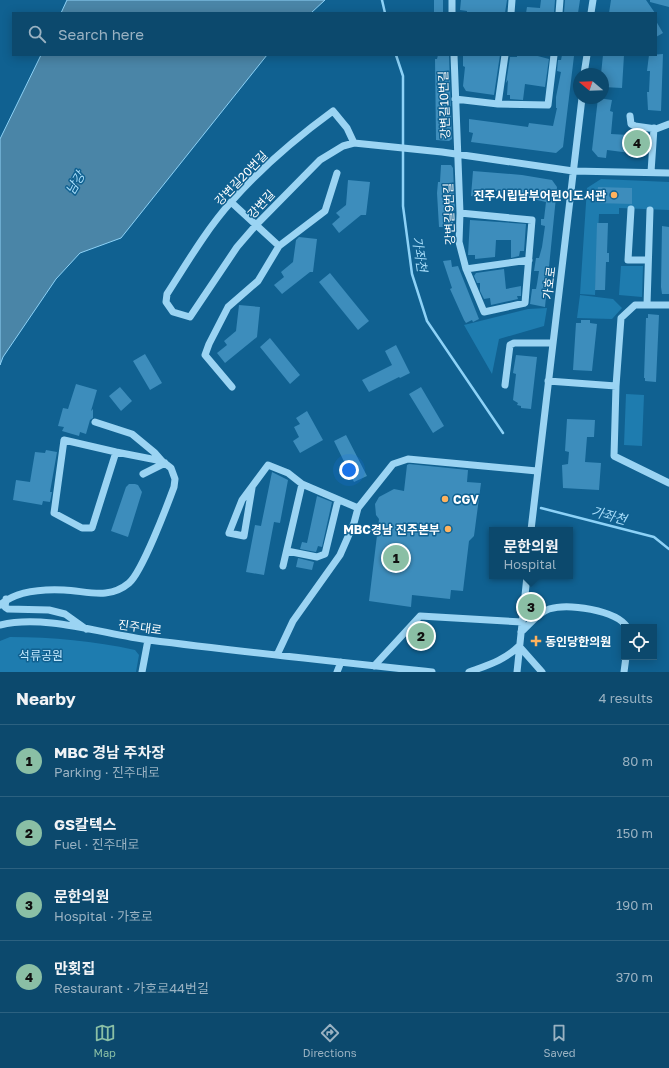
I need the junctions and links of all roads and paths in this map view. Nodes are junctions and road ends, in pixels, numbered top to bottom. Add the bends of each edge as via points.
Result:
1 (452, 0) edge
2 (512, 0) edge
3 (560, 0) edge
4 (593, 0) edge
5 (452, 12) edge
6 (511, 12) edge
7 (559, 12) edge
8 (592, 12) edge
9 (454, 56) edge
10 (505, 56) edge
11 (554, 56) edge
12 (587, 56) edge
13 (585, 68) edge
14 (455, 99) junction
15 (498, 104) junction
16 (581, 104) edge
17 (630, 116) dead end
18 (669, 124) edge
19 (654, 128) junction
20 (354, 143) junction
21 (457, 154) junction
22 (573, 171) junction
23 (651, 172) junction
24 (337, 173) dead end
25 (669, 173) edge
26 (231, 202) junction
27 (630, 209) dead end
28 (650, 210) dead end
29 (460, 213) junction
30 (256, 225) junction
31 (279, 246) junction
32 (529, 260) junction
33 (648, 260) junction
34 (466, 269) junction
35 (647, 305) junction
36 (669, 305) edge
37 (190, 317) joint
38 (553, 343) junction
39 (548, 381) junction
40 (505, 385) dead end
41 (616, 386) junction
42 (232, 387) dead end
43 (96, 422) dead end
44 (116, 452) junction
45 (164, 462) junction
46 (537, 471) junction
47 (143, 474) dead end
48 (669, 483) edge
49 (302, 484) junction
50 (252, 488) junction
51 (338, 500) junction
52 (358, 508) junction
53 (531, 527) edge
54 (287, 551) junction
55 (283, 566) dead end
56 (527, 579) edge
57 (6, 599) junction
58 (0, 605) edge
59 (522, 622) junction
60 (624, 624) edge
61 (0, 625) edge
62 (88, 630) junction
63 (521, 632) junction
64 (148, 640) junction
65 (519, 646) junction
66 (277, 655) junction
67 (626, 660) edge
68 (341, 662) junction
69 (374, 666) junction
70 (142, 672) edge
71 (337, 672) edge
72 (432, 672) edge
73 (470, 672) edge
74 (518, 672) edge
75 (542, 672) edge
76 (624, 672) edge

1 - 5 street
2 - 6 street
3 - 7 street
4 - 8 street
9 - 14 street, 강변길10번길
10 - 15 street
11 - 15 street via 548,105
12 - 13 street
14 - 15 street
14 - 21 street, 강변길10번길
16 - 22 street, 가호로
17 - 19 street via 631,124
18 - 19 street
19 - 23 street
20 - 21 street, 강변길
20 - 26 street, 강변길20번길 via 347,128 333,111 291,142
20 - 30 street, 강변길 via 343,146 320,160
21 - 22 street
21 - 29 street, 강변길9번길
22 - 23 street
22 - 38 street, 가호로
23 - 25 street
24 - 31 street via 325,211
26 - 30 street
26 - 37 street, 강변길20번길 via 193,253 167,294 166,302 173,312
27 - 33 street via 628,260
28 - 33 street
29 - 32 street, 강변길9번길 via 532,220
29 - 34 street, 강변길9번길 via 459,242
30 - 31 street
30 - 37 street, 강변길 via 237,247
31 - 42 street via 258,281 228,307 209,344 206,355
32 - 34 street
32 - 34 street, 강변길9번길 via 525,303 484,312
33 - 35 street
35 - 36 street
35 - 41 street via 635,305 620,318
38 - 39 street, 가호로
38 - 40 street via 510,345
39 - 41 street
39 - 46 street, 가호로
41 - 48 street via 614,456
43 - 45 street via 132,434
44 - 44 street via 64,440 54,513 82,528 92,528
44 - 45 street
45 - 47 street
45 - 57 street via 171,468 175,479 174,487 139,571 129,583 117,591 105,594 64,590 41,591
46 - 52 street via 408,460 396,462
46 - 53 street, 가호로
49 - 50 street via 288,473 268,465
49 - 51 street
49 - 54 street
50 - 50 street via 242,500 229,533 244,536
51 - 52 street
51 - 54 street via 325,554 317,557
52 - 66 street via 340,555 293,621
54 - 55 street
56 - 59 street
57 - 58 street
57 - 62 street via 5,607 8,609 49,610 65,614
59 - 63 street
59 - 69 street via 420,616
60 - 63 street via 617,617 603,612 558,607 548,609
61 - 62 street, 진주대로 via 40,621
62 - 64 street, 진주대로
63 - 65 street
64 - 66 street, 진주대로
64 - 70 street
65 - 73 street via 492,664
65 - 74 street
65 - 75 street
66 - 68 street, 진주대로
67 - 76 street
68 - 69 street, 진주대로
68 - 71 street
69 - 72 street, 진주대로

